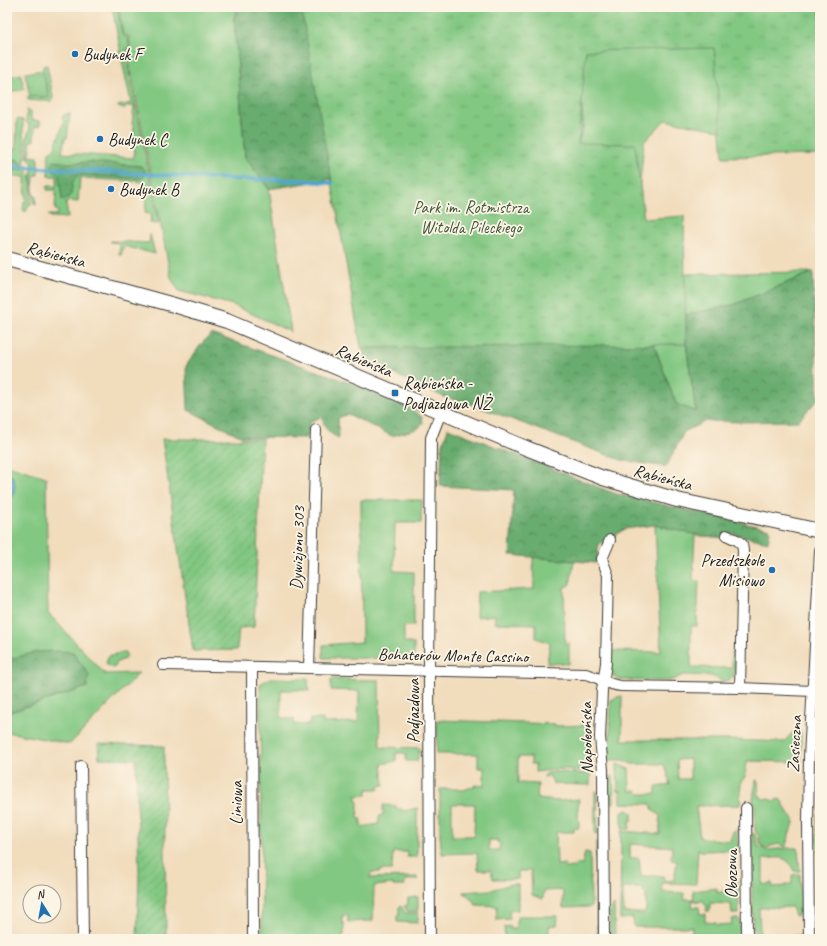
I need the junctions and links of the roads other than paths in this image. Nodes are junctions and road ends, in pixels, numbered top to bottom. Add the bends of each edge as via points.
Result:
1 (7, 259) edge
2 (441, 412) junction
3 (316, 430) dead end
4 (820, 532) edge
5 (726, 535) dead end
6 (610, 540) dead end
7 (820, 550) edge
8 (163, 665) dead end
9 (252, 667) junction
10 (309, 668) junction
11 (429, 671) junction
12 (604, 681) junction
13 (740, 688) junction
14 (813, 691) junction
15 (81, 766) dead end
16 (746, 808) dead end
17 (83, 939) edge
18 (253, 939) edge
19 (430, 939) edge
20 (604, 939) edge
21 (747, 939) edge
22 (809, 939) edge

1 - 2 street, Rąbieńska via 227,321
2 - 4 street, Rąbieńska via 581,470 625,485 677,500
2 - 11 street, Podjazdowa via 431,438
3 - 10 street, Dywizjonu 303
5 - 13 street via 742,544 743,551
6 - 12 street, Napoleońska via 602,559 608,575
7 - 14 street, Zasieczna
8 - 9 street, Bohaterów Monte Cassino
9 - 10 street, Bohaterów Monte Cassino
9 - 18 street, Liniowa
10 - 11 street, Bohaterów Monte Cassino
11 - 12 street, Bohaterów Monte Cassino via 586,674
11 - 19 street, Podjazdowa
12 - 13 street, Bohaterów Monte Cassino via 621,686
12 - 20 street, Napoleońska via 600,737 603,770
13 - 14 street, Bohaterów Monte Cassino
14 - 22 street, Zasieczna via 809,758
15 - 17 street
16 - 21 street, Obozowa

